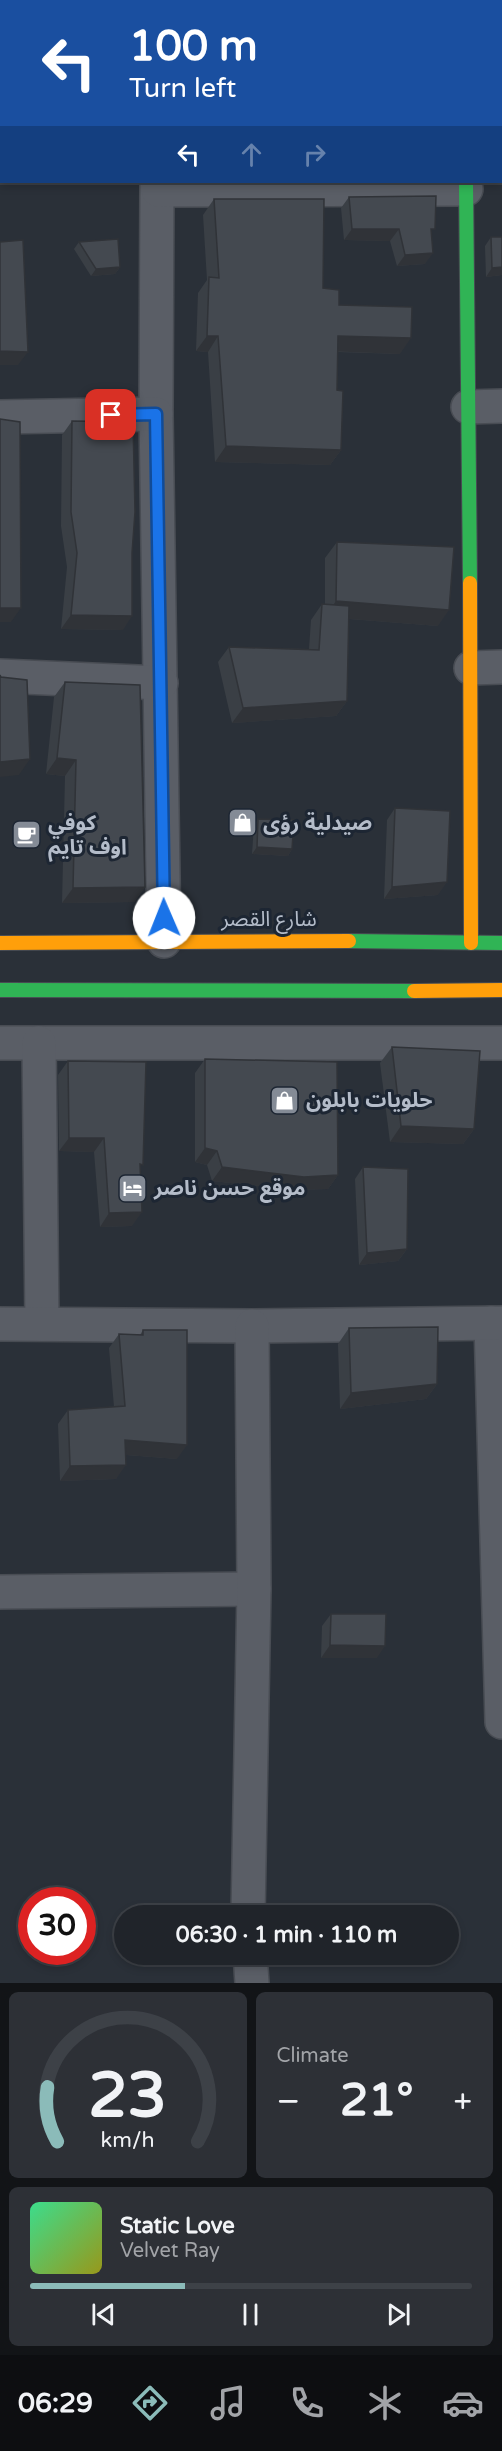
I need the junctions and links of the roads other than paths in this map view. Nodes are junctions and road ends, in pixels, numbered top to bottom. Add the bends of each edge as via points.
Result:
1 (466, 185) edge
2 (157, 186) edge
3 (502, 406) edge
4 (468, 407) junction
5 (156, 414) junction
6 (0, 417) edge
7 (487, 668) edge
8 (0, 676) edge
9 (160, 683) junction
10 (253, 940) junction
11 (164, 941) junction
12 (390, 941) junction
13 (0, 943) edge
14 (471, 943) junction
15 (502, 943) edge
16 (262, 952) dead end
17 (379, 956) dead end
18 (265, 972) dead end
19 (377, 975) dead end
20 (0, 990) edge
21 (502, 990) edge
22 (250, 992) junction
23 (391, 992) junction
24 (0, 1043) edge
25 (39, 1043) junction
26 (502, 1043) edge
27 (497, 1323) edge
28 (0, 1324) edge
29 (42, 1324) junction
30 (252, 1326) junction
31 (254, 1588) junction
32 (0, 1592) edge
33 (502, 1722) edge
34 (248, 1905) edge
35 (251, 1965) edge
36 (252, 1983) edge

1 - 2 street
1 - 4 street
2 - 5 street
3 - 4 street
4 - 7 street
5 - 6 street
5 - 9 street
7 - 14 street
8 - 9 street
9 - 11 street
10 - 11 street, شارع القصر
10 - 12 street, شارع القصر
10 - 16 street
11 - 13 street, شارع القصر
12 - 14 street, شارع القصر
12 - 17 street
14 - 15 street, شارع القصر
18 - 22 street via 262,982
19 - 23 street
20 - 22 street
21 - 23 street
22 - 23 street
24 - 25 street
25 - 26 street
25 - 29 street
27 - 30 street
27 - 33 street
28 - 29 street
29 - 30 street
30 - 31 street
31 - 32 street
31 - 34 street
35 - 36 street

